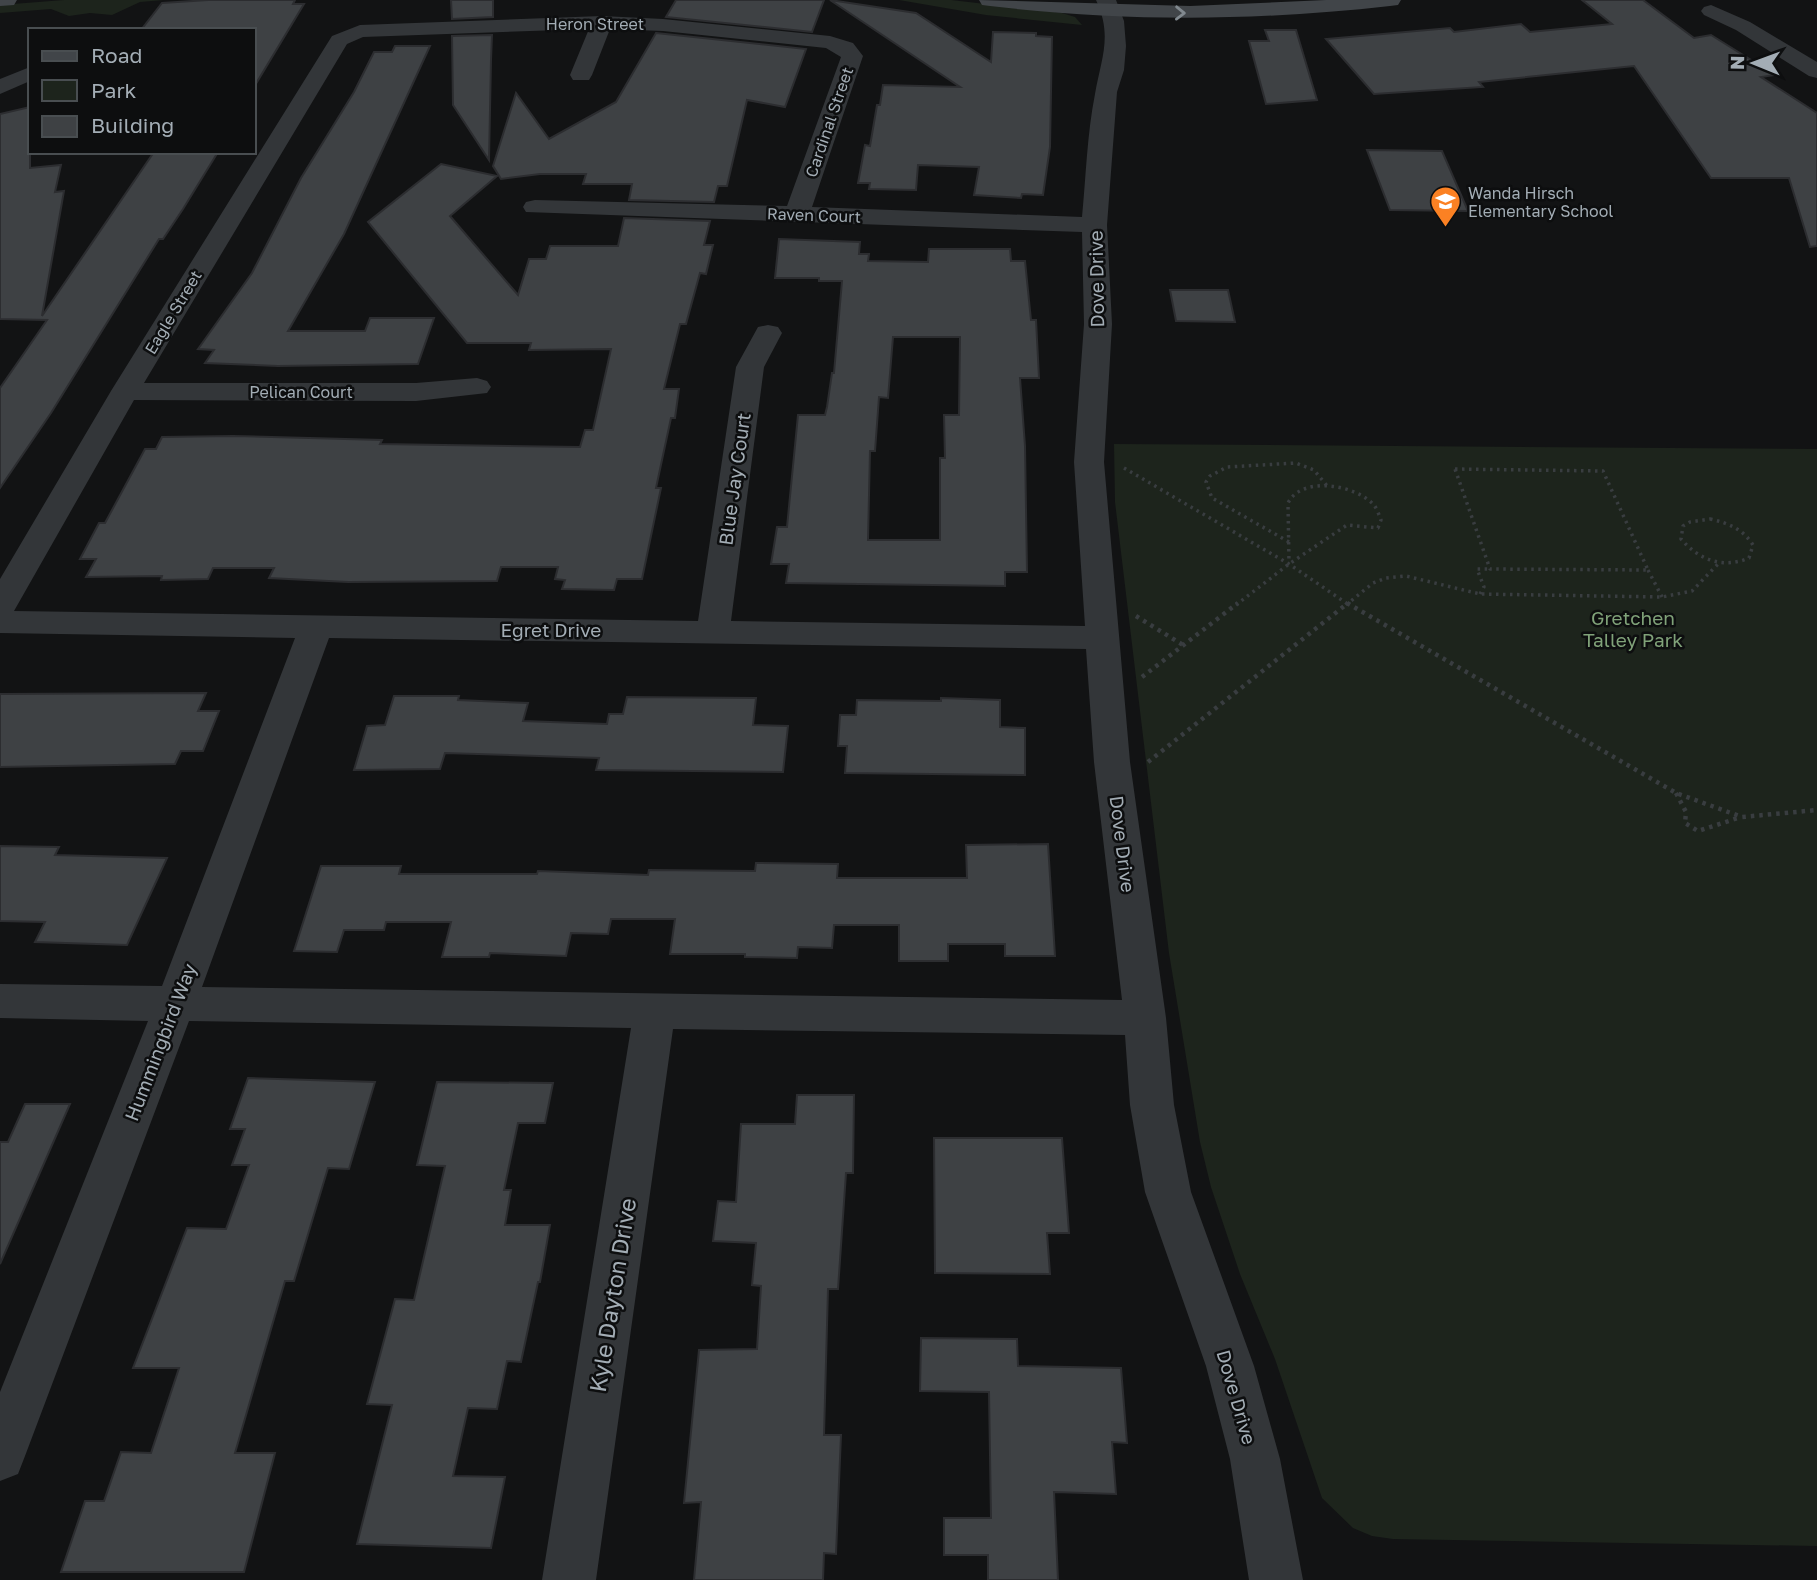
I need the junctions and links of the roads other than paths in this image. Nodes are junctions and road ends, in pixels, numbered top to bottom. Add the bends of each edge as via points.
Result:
1 (6, 0) edge
2 (990, 0) edge
3 (1390, 0) edge
4 (0, 1) edge
5 (1102, 10) edge
6 (1712, 11) dead end
7 (602, 22) junction
8 (360, 31) joint
9 (830, 42) joint
10 (1092, 63) dead end
11 (1817, 71) edge
12 (28, 75) edge
13 (581, 75) dead end
14 (0, 87) edge
15 (1106, 92) junction
16 (535, 207) dead end
17 (797, 214) junction
18 (1094, 225) junction
19 (768, 333) dead end
20 (477, 387) dead end
21 (125, 391) junction
22 (0, 607) edge
23 (0, 622) edge
24 (1100, 626) junction
25 (316, 627) junction
26 (713, 630) junction
27 (0, 1001) edge
28 (176, 1002) junction
29 (655, 1010) junction
30 (1145, 1018) junction
31 (0, 1455) edge
32 (569, 1580) edge
33 (1276, 1580) edge

1 - 4 main road
2 - 5 main road
5 -> 3 main road via 1266,11
5 - 15 street, Dove Drive via 1113,76
6 - 11 street
7 - 8 street, Heron Street
7 - 9 street, Heron Street
7 - 13 street
8 - 21 street, Eagle Street via 339,40
9 - 17 street, Cardinal Street via 852,56
10 - 15 street via 1092,75
12 - 14 street
15 - 18 street, Dove Drive
16 - 17 street, Raven Court
17 - 18 street, Raven Court
18 - 24 street, Dove Drive via 1098,324 1089,462
19 - 26 street, Blue Jay Court via 750,367
20 - 21 street, Pelican Court via 416,392
21 - 22 street, Eagle Street
23 - 25 street, Egret Drive
24 - 26 street, Egret Drive
24 - 30 street, Dove Drive via 1112,762
25 - 26 street, Egret Drive
25 - 28 street, Hummingbird Way
27 - 28 street
28 - 29 street
28 - 31 street, Hummingbird Way
29 - 30 street
29 - 32 street, Kyle Dayton Drive
30 - 33 street, Dove Drive via 1152,1105 1168,1192 1230,1366 1255,1459

